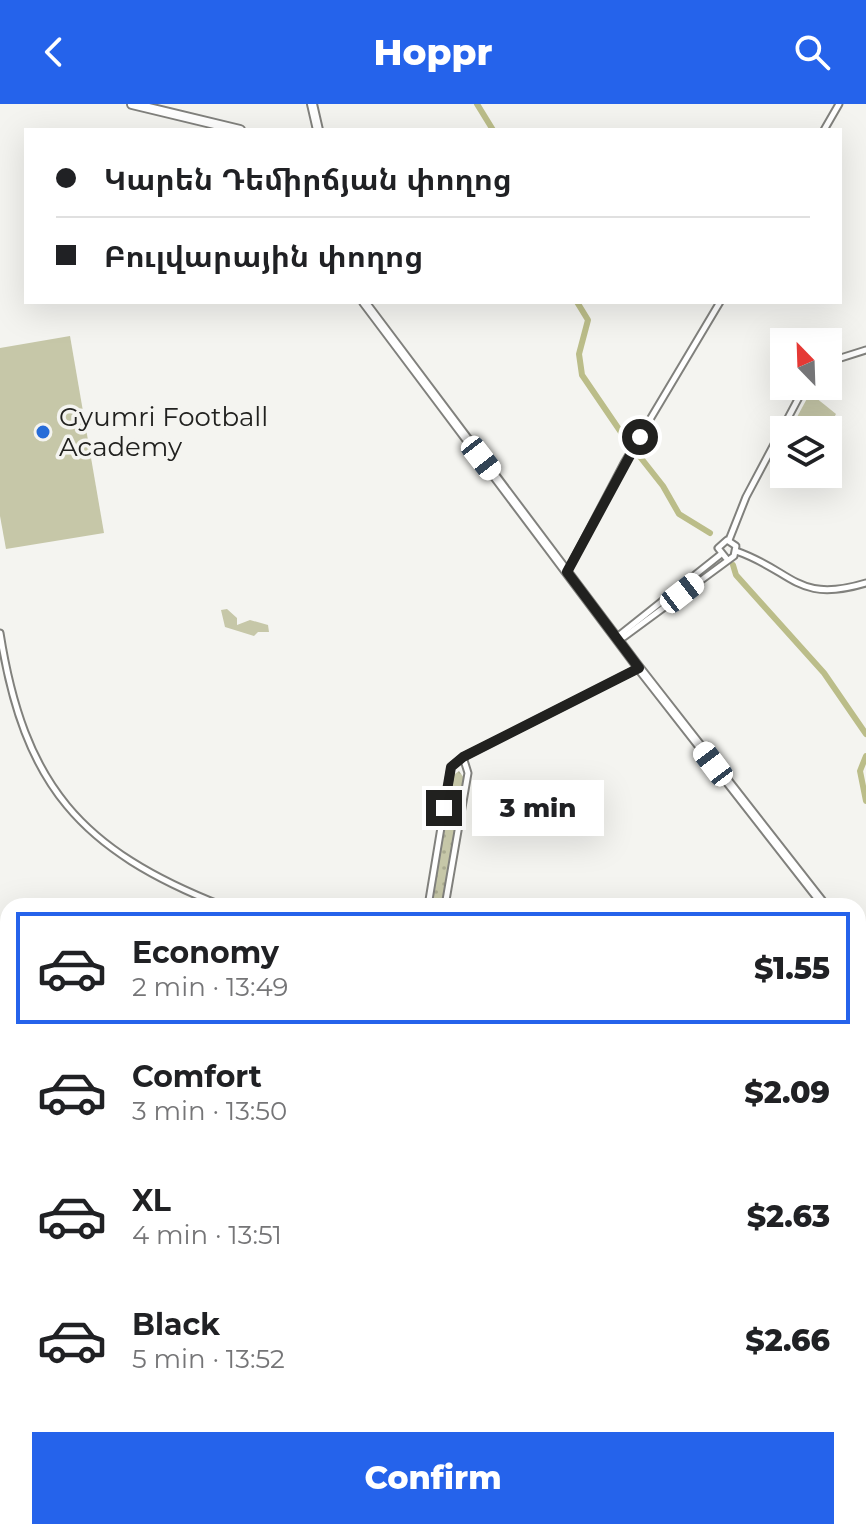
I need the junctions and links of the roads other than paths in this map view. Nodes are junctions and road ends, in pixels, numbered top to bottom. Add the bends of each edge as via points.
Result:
1 (132, 104) edge
2 (312, 104) edge
3 (839, 104) edge
4 (232, 128) edge
5 (318, 128) edge
6 (825, 128) edge
7 (366, 304) edge
8 (719, 304) edge
9 (866, 350) edge
10 (842, 358) edge
11 (798, 400) edge
12 (729, 540) junction
13 (736, 551) junction
14 (723, 557) junction
15 (567, 572) junction
16 (866, 583) edge
17 (0, 633) edge
18 (617, 638) junction
19 (639, 668) junction
20 (463, 757) junction
21 (206, 898) edge
22 (429, 898) edge
23 (446, 898) edge
24 (819, 898) edge

1 - 4 main road
2 - 5 main road
3 - 6 street
7 - 15 main road
8 - 15 street via 624,463
9 - 10 street
11 - 12 street
12 - 13 street
12 - 14 street via 719,545
13 - 14 street
13 - 16 street via 820,592
14 - 18 street
15 - 18 main road
17 - 21 street via 22,729 57,796 137,866
18 - 19 main road
19 - 20 street
19 - 24 main road
20 - 22 street via 451,767
20 - 23 street via 467,781

